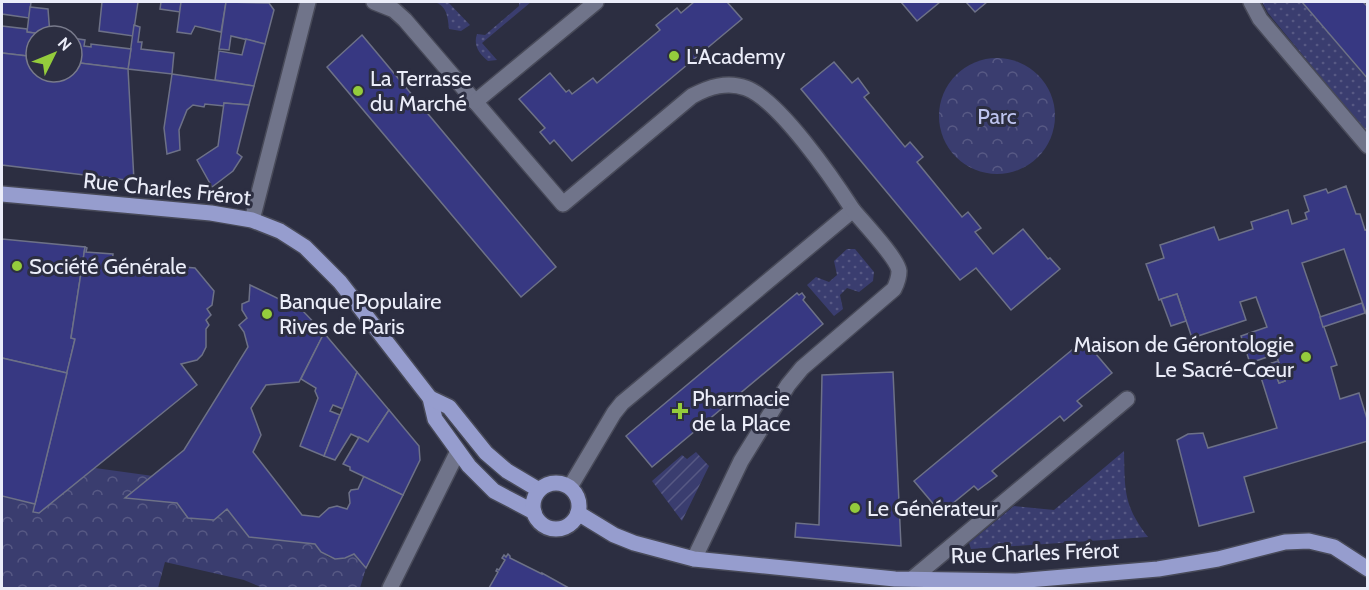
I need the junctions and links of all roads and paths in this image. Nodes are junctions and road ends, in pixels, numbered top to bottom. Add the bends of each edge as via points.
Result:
1 (308, 2) edge
2 (374, 2) edge
3 (596, 2) edge
4 (1251, 2) edge
5 (476, 102) junction
6 (1368, 146) edge
7 (2, 194) edge
8 (853, 210) junction
9 (252, 220) junction
10 (430, 398) junction
11 (1127, 399) dead end
12 (458, 451) junction
13 (570, 487) junction
14 (539, 490) junction
15 (534, 512) junction
16 (578, 513) junction
17 (694, 559) junction
18 (1368, 569) edge
19 (912, 579) junction
20 (390, 588) edge

1 - 9 street
2 - 5 street via 394,10 405,20
3 - 5 street
4 - 6 street via 1260,19
5 - 8 street via 563,204 692,96 716,86 745,88 772,106 829,174
7 - 9 main road, Rue Charles Frérot
8 - 13 street via 622,403
8 - 17 street via 894,259 899,269 894,289 802,368 788,385 741,461
9 - 10 main road, Rue Charles Frérot via 280,231 323,263
10 - 12 main road, Rue Charles Frérot via 435,419
10 - 14 main road, Rue Charles Frérot via 449,407 486,453 507,471
11 - 19 street
12 - 15 main road, Rue Charles Frérot via 494,491
12 - 20 street
13 - 14 main road via 557,483
13 - 16 main road via 578,500
14 - 15 main road via 533,501
15 - 16 main road via 542,524 555,529 569,525
16 - 17 main road, Rue Charles Frérot via 634,543
17 - 19 main road, Rue Charles Frérot
18 - 19 main road, Rue Charles Frérot via 1334,547 1309,541 1285,542 1158,569 1016,581

